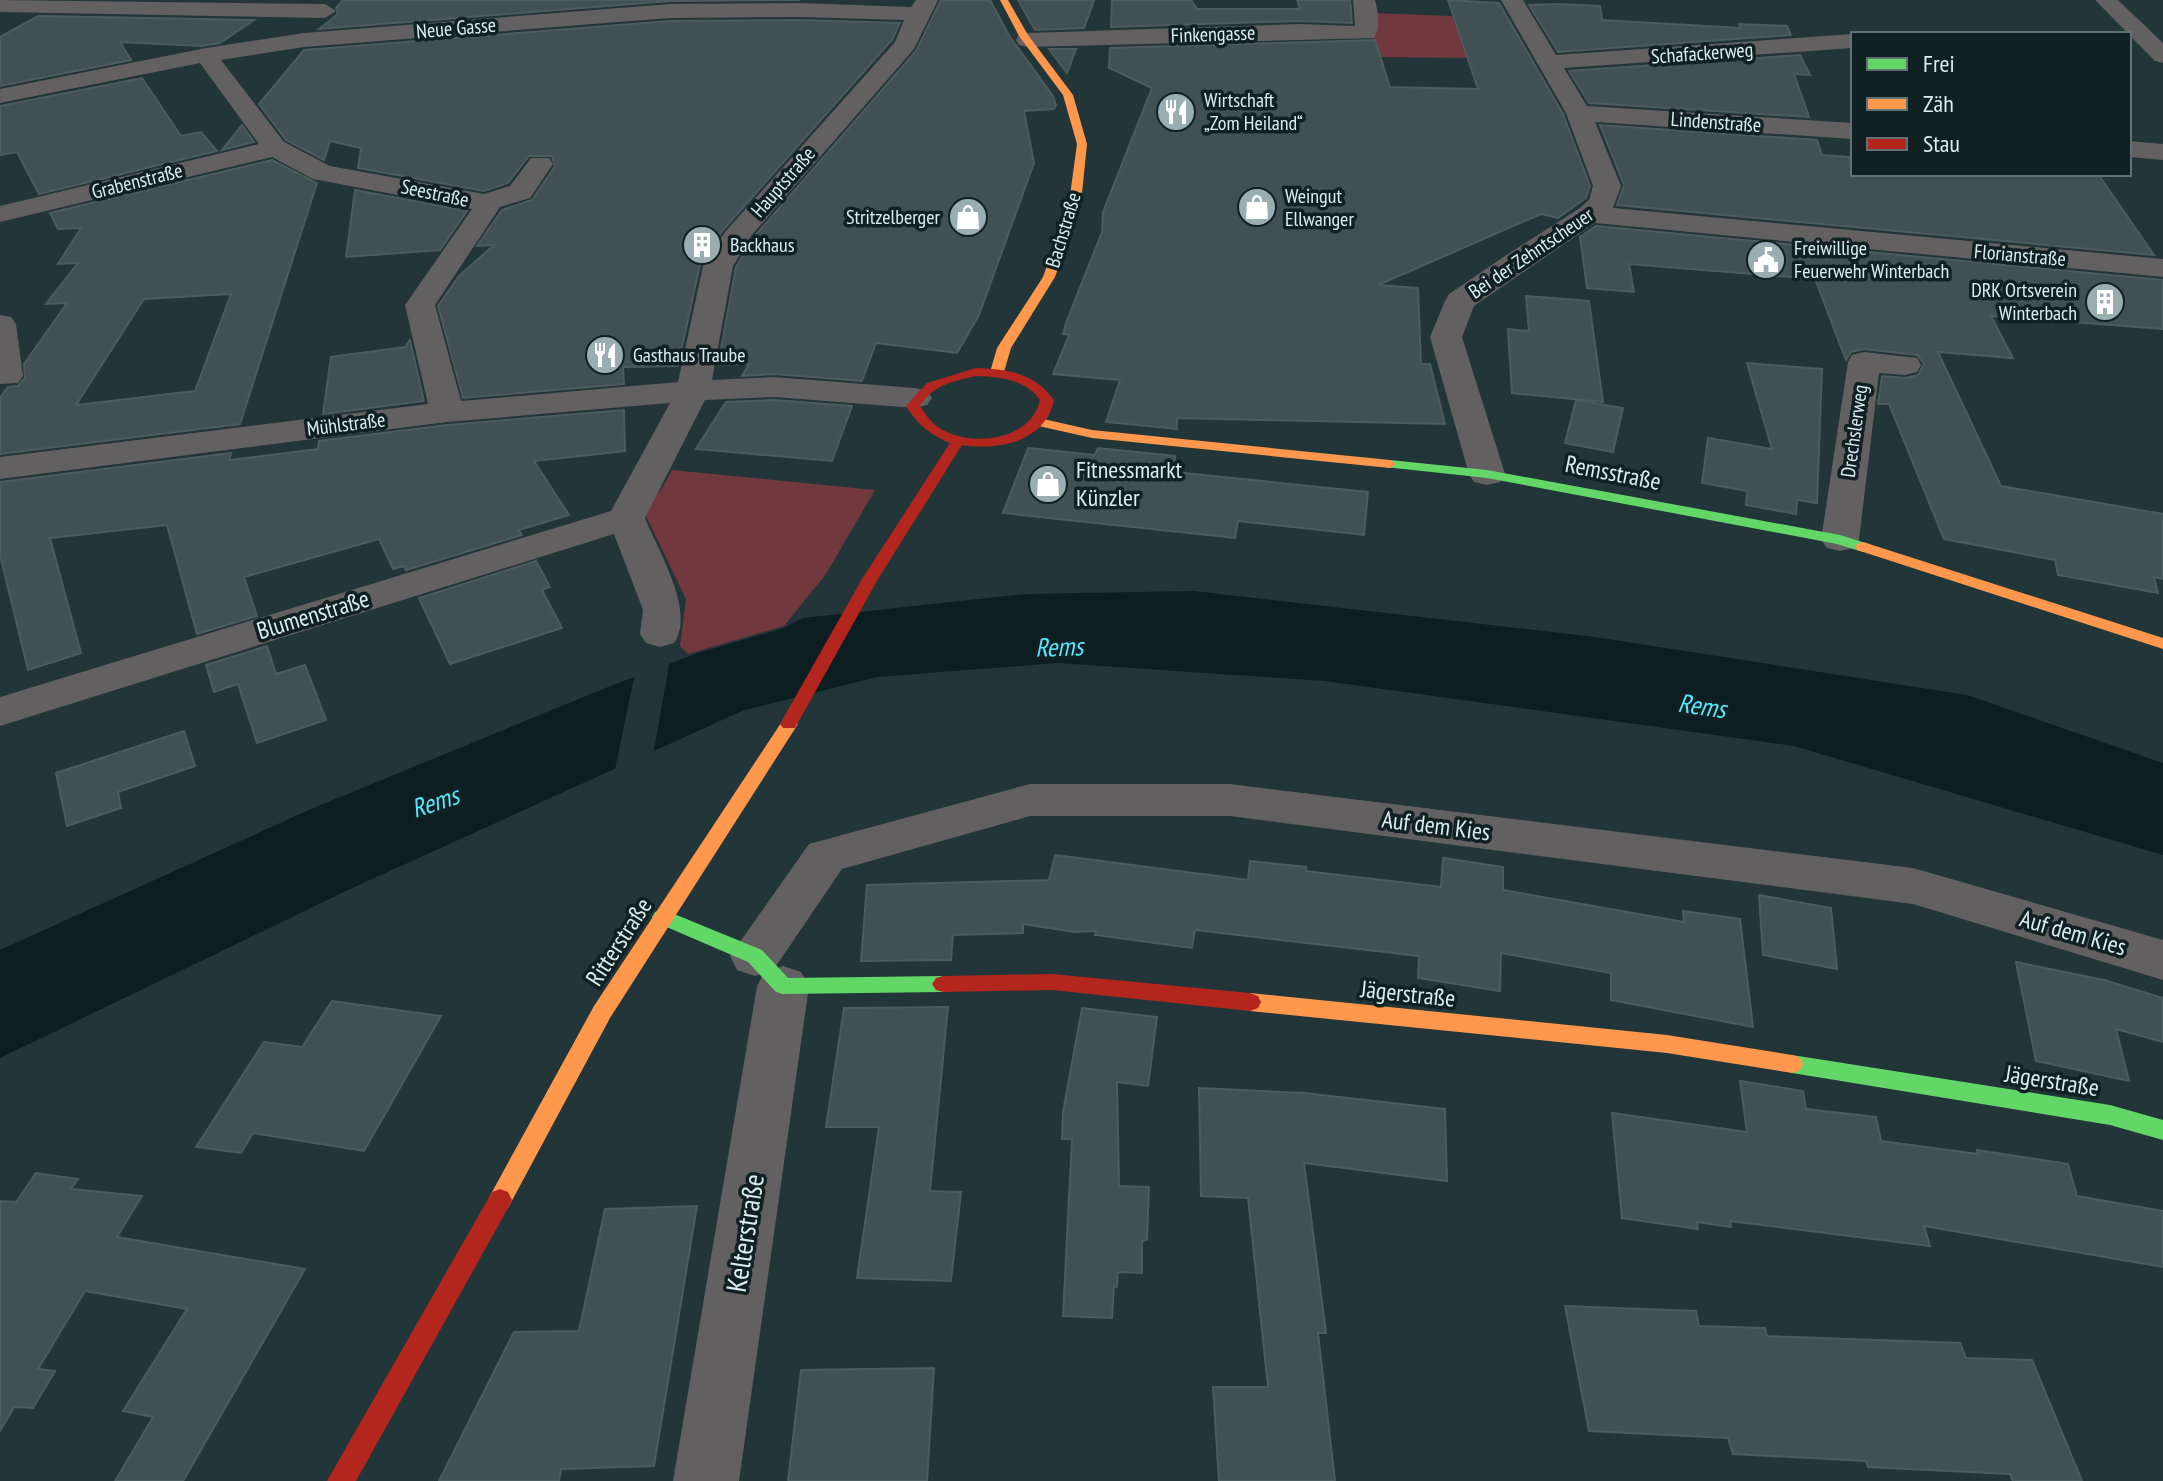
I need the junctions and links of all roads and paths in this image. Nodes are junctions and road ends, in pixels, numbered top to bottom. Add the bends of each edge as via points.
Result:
1 (1004, 0) edge
2 (1364, 0) edge
3 (1512, 0) edge
4 (2106, 0) edge
5 (0, 5) edge
6 (333, 6) edge
7 (922, 7) edge
8 (304, 40) junction
9 (1027, 40) junction
10 (1851, 41) edge
11 (2147, 46) edge
12 (206, 55) junction
13 (1552, 62) junction
14 (0, 96) edge
15 (1579, 113) junction
16 (1851, 131) edge
17 (275, 148) junction
18 (2131, 149) edge
19 (2163, 152) edge
20 (540, 164) dead end
21 (485, 203) junction
22 (0, 214) edge
23 (1590, 214) junction
24 (2163, 268) edge
25 (0, 324) edge
26 (1905, 365) dead end
27 (997, 372) junction
28 (6, 376) dead end
29 (693, 391) junction
30 (915, 398) junction
31 (447, 412) junction
32 (1039, 422) junction
33 (958, 441) junction
34 (0, 468) edge
35 (1487, 474) junction
36 (626, 518) junction
37 (1840, 540) junction
38 (660, 634) dead end
39 (2163, 644) edge
40 (0, 712) edge
41 (662, 917) junction
42 (2163, 960) edge
43 (769, 971) junction
44 (2163, 1130) edge
45 (341, 1481) edge
46 (706, 1481) edge

1 - 9 main road, Bachstraße
2 - 9 street, Finkengasse via 1366,33
3 - 13 street, Bei der Zehntscheuer
4 - 11 street
5 - 6 street
6 - 8 street
7 - 8 street, Neue Gasse via 670,11
7 - 29 street, Hauptstraße via 906,44 739,232 718,266
8 - 12 street, Neue Gasse
9 - 27 main road, Bachstraße via 1068,95 1082,144 1075,203 1049,277 1004,348
10 - 13 street, Schafackerweg
12 - 14 street, Neue Gasse
12 - 17 street, Seestraße
13 - 15 street, Bei der Zehntscheuer
15 - 16 street, Lindenstraße
15 - 23 street, Bei der Zehntscheuer via 1607,186 1602,203
17 - 21 street, Seestraße via 323,173
17 - 22 street, Grabenstraße
18 - 19 street
20 - 21 street via 520,192
21 - 31 street, Seestraße via 486,209 420,305
23 - 24 street, Florianstraße
23 - 35 street, Bei der Zehntscheuer via 1460,301 1455,313 1446,337
25 - 28 street
26 - 37 street, Drechslerweg via 1864,362
27 - 30 main road via 956,374 924,388
27 - 32 main road via 1041,391 1047,401
29 - 30 street via 774,387
29 - 31 street, Mühlstraße
29 - 36 street, Hauptstraße
30 - 33 main road via 915,420
31 - 34 street, Mühlstraße
32 - 33 main road via 1005,439
32 - 35 main road, Remsstraße via 1092,434
33 - 41 main road, Ritterstraße via 870,579 777,745
35 - 37 main road, Remsstraße
36 - 38 street via 663,610
36 - 40 street, Blumenstraße
37 - 39 main road, Remsstraße
41 - 43 main road, Jägerstraße
41 - 45 main road, Ritterstraße via 602,1012
42 - 43 street, Auf dem Kies via 1913,886 1230,800 1030,800 826,856
43 - 44 main road, Jägerstraße via 1052,982 1667,1044 2110,1115
43 - 46 street, Kelterstraße

